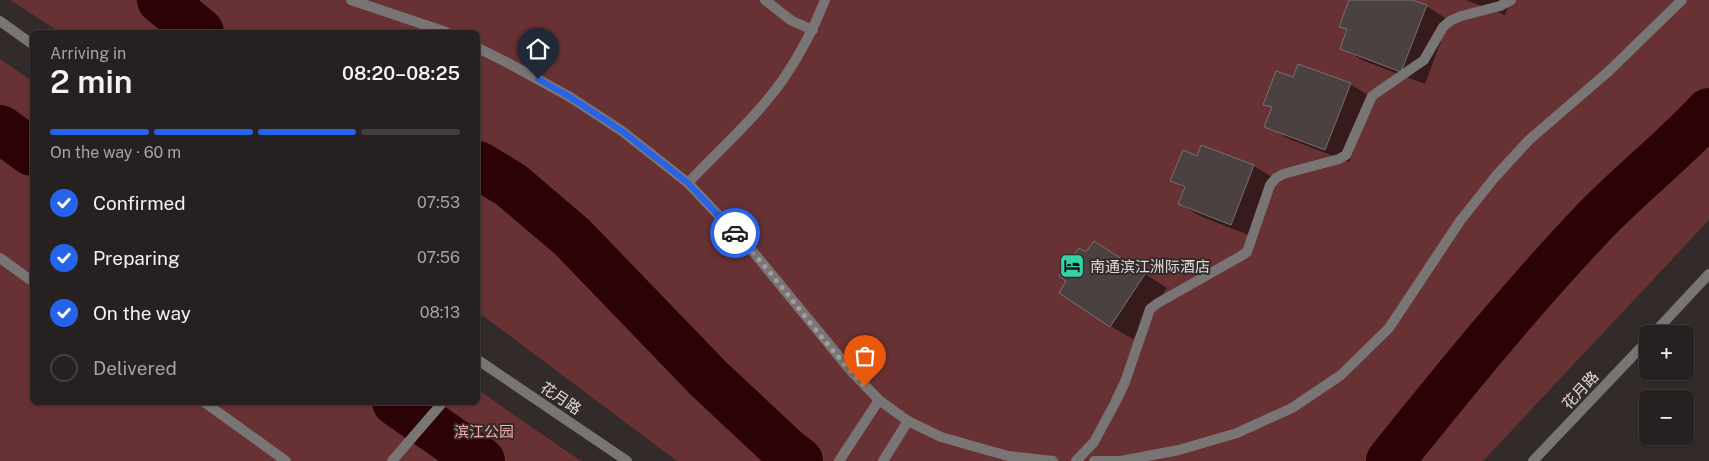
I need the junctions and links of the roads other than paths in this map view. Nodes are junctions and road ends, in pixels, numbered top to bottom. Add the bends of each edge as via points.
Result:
1 (352, 0) edge
2 (765, 0) edge
3 (826, 0) edge
4 (1511, 0) edge
5 (1682, 0) edge
6 (0, 21) edge
7 (440, 30) edge
8 (813, 30) junction
9 (30, 43) edge
10 (480, 49) edge
11 (688, 183) junction
12 (0, 258) edge
13 (1709, 274) edge
14 (30, 280) edge
15 (1661, 325) edge
16 (1639, 349) edge
17 (480, 363) edge
18 (879, 400) junction
19 (208, 405) edge
20 (440, 405) edge
21 (908, 421) junction
22 (286, 461) edge
23 (392, 461) edge
24 (627, 461) edge
25 (839, 461) edge
26 (883, 461) edge
27 (1053, 461) edge
28 (1076, 461) edge
29 (1094, 461) edge
30 (1533, 461) edge

1 - 7 street
2 - 8 street via 792,21
3 - 8 street
4 - 28 street via 1450,21 1424,60 1372,96 1346,155 1276,178 1270,185 1247,252 1150,309 1115,403 1094,442
5 - 29 street via 1529,140 1495,177 1460,221 1389,328 1341,375 1292,408 1237,433 1179,450
6 - 9 street
8 - 11 street via 783,79 738,132
10 - 11 street via 570,97 622,131
11 - 18 street via 755,254 844,364
12 - 14 street
13 - 15 street
16 - 30 street, 花月路
17 - 24 street, 花月路
18 - 21 street
18 - 25 street
19 - 22 street
20 - 23 street
21 - 26 street
21 - 27 street via 941,437 1008,456

